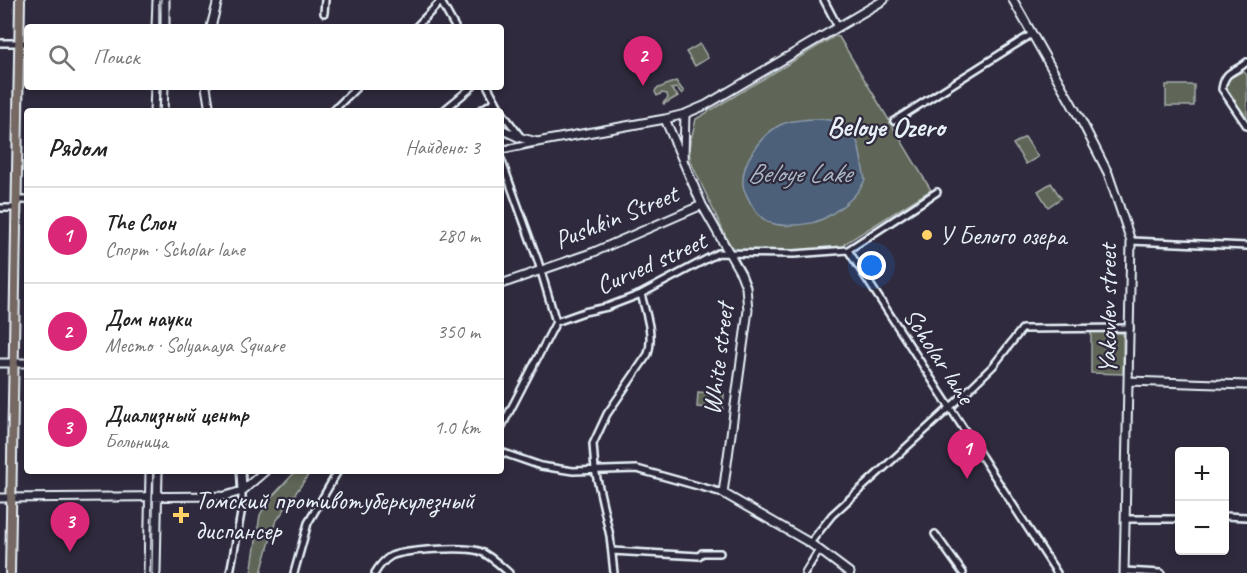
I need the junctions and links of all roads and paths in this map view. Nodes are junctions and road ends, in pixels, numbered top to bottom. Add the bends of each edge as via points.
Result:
1 (20, 0) edge
2 (156, 0) edge
3 (165, 0) edge
4 (218, 0) edge
5 (325, 0) edge
6 (824, 0) edge
7 (884, 0) edge
8 (1013, 0) edge
9 (441, 1) edge
10 (324, 13) dead end
11 (156, 24) edge
12 (165, 24) edge
13 (212, 24) edge
14 (419, 24) edge
15 (453, 24) edge
16 (838, 27) junction
17 (1032, 34) junction
18 (0, 43) edge
19 (23, 43) edge
20 (1247, 62) edge
21 (155, 90) edge
22 (164, 90) edge
23 (206, 90) edge
24 (354, 90) edge
25 (468, 90) edge
26 (490, 90) edge
27 (495, 101) junction
28 (154, 108) edge
29 (163, 108) edge
30 (210, 108) edge
31 (336, 108) edge
32 (447, 108) edge
33 (484, 108) edge
34 (499, 108) edge
35 (685, 114) junction
36 (504, 116) edge
37 (665, 119) junction
38 (894, 121) dead end
39 (1247, 126) edge
40 (504, 130) edge
41 (524, 140) junction
42 (537, 142) junction
43 (504, 149) edge
44 (684, 160) junction
45 (504, 167) edge
46 (937, 192) dead end
47 (24, 201) edge
48 (16, 204) junction
49 (702, 205) junction
50 (0, 208) edge
51 (1131, 241) junction
52 (1247, 246) edge
53 (848, 250) junction
54 (728, 252) junction
55 (541, 270) junction
56 (504, 283) edge
57 (641, 294) junction
58 (556, 322) junction
59 (1130, 328) junction
60 (0, 363) edge
61 (14, 363) junction
62 (24, 363) edge
63 (1129, 381) junction
64 (1247, 385) edge
65 (950, 408) junction
66 (504, 422) edge
67 (504, 453) edge
68 (595, 470) junction
69 (150, 474) edge
70 (158, 474) edge
71 (241, 474) edge
72 (262, 474) edge
73 (336, 474) edge
74 (242, 491) junction
75 (723, 494) junction
76 (0, 498) edge
77 (11, 498) junction
78 (154, 498) junction
79 (1229, 516) edge
80 (1247, 517) edge
81 (1126, 519) junction
82 (1175, 519) edge
83 (935, 534) dead end
84 (810, 543) junction
85 (819, 550) junction
86 (612, 551) junction
87 (720, 553) dead end
88 (1124, 572) edge
89 (10, 573) edge
90 (148, 573) edge
91 (156, 573) edge
92 (230, 573) edge
93 (294, 573) edge
94 (375, 573) edge
95 (510, 573) edge
96 (614, 573) edge
97 (805, 573) edge
98 (850, 573) edge
99 (963, 573) edge
100 (1058, 573) edge
101 (1161, 573) edge

1 - 19 main road
2 - 11 main road
3 - 12 main road
4 - 13 main road
5 - 10 street
6 - 16 street
7 - 16 main road
8 - 17 main road, Yakovlev street
9 - 14 street
9 - 15 street
16 - 35 main road
17 - 38 street
17 - 51 main road, Yakovlev street via 1108,173
18 - 19 street
19 - 48 main road
20 - 39 street via 1228,73 1222,89
21 - 28 main road
22 - 29 main road
23 - 30 main road
24 - 31 street
25 - 32 street
26 - 27 street
27 - 33 street
27 - 34 street
35 - 37 main road
35 - 44 main road, Pushkin Street
36 - 41 street
37 - 42 main road
37 - 44 main road, Pushkin Street
40 - 41 main road
41 - 42 main road
42 - 43 street
44 - 49 main road, Pushkin Street
45 - 55 street
46 - 53 street, Curved street
47 - 48 street
48 - 50 street
48 - 61 main road
49 - 54 main road, White street
49 - 55 main road, Pushkin Street via 594,252
51 - 52 street
51 - 59 main road, Yakovlev street
53 - 54 street, Curved street via 794,254
53 - 65 street, Scholar lane
54 - 57 street, Curved street via 718,253
54 - 75 main road, White street via 746,287 748,310
55 - 56 main road, Pushkin Street
55 - 58 street
57 - 58 street, Curved street
57 - 68 street via 651,344 593,444
58 - 66 street
59 - 63 main road, Yakovlev street
59 - 65 street via 1022,329 993,366
60 - 61 main road
61 - 62 main road
61 - 77 main road
63 - 64 main road
63 - 81 main road, Yakovlev street
65 - 84 street via 832,514
65 - 100 street, Scholar lane
67 - 68 street via 541,466
68 - 75 street via 637,469
68 - 86 street
69 - 78 main road
70 - 78 main road
71 - 74 main road
72 - 74 main road
73 - 93 street via 308,524
74 - 78 main road via 225,496
74 - 92 street
75 - 84 main road
76 - 77 main road
77 - 78 main road
77 - 89 main road
78 - 90 main road
78 - 91 main road
79 - 80 street
81 - 82 street
81 - 88 main road, Yakovlev street
83 - 99 street
84 - 85 main road
85 - 97 street
85 - 98 main road
86 - 87 street via 668,556
86 - 96 street
88 - 101 street
94 - 95 street via 390,557 453,548 479,551

